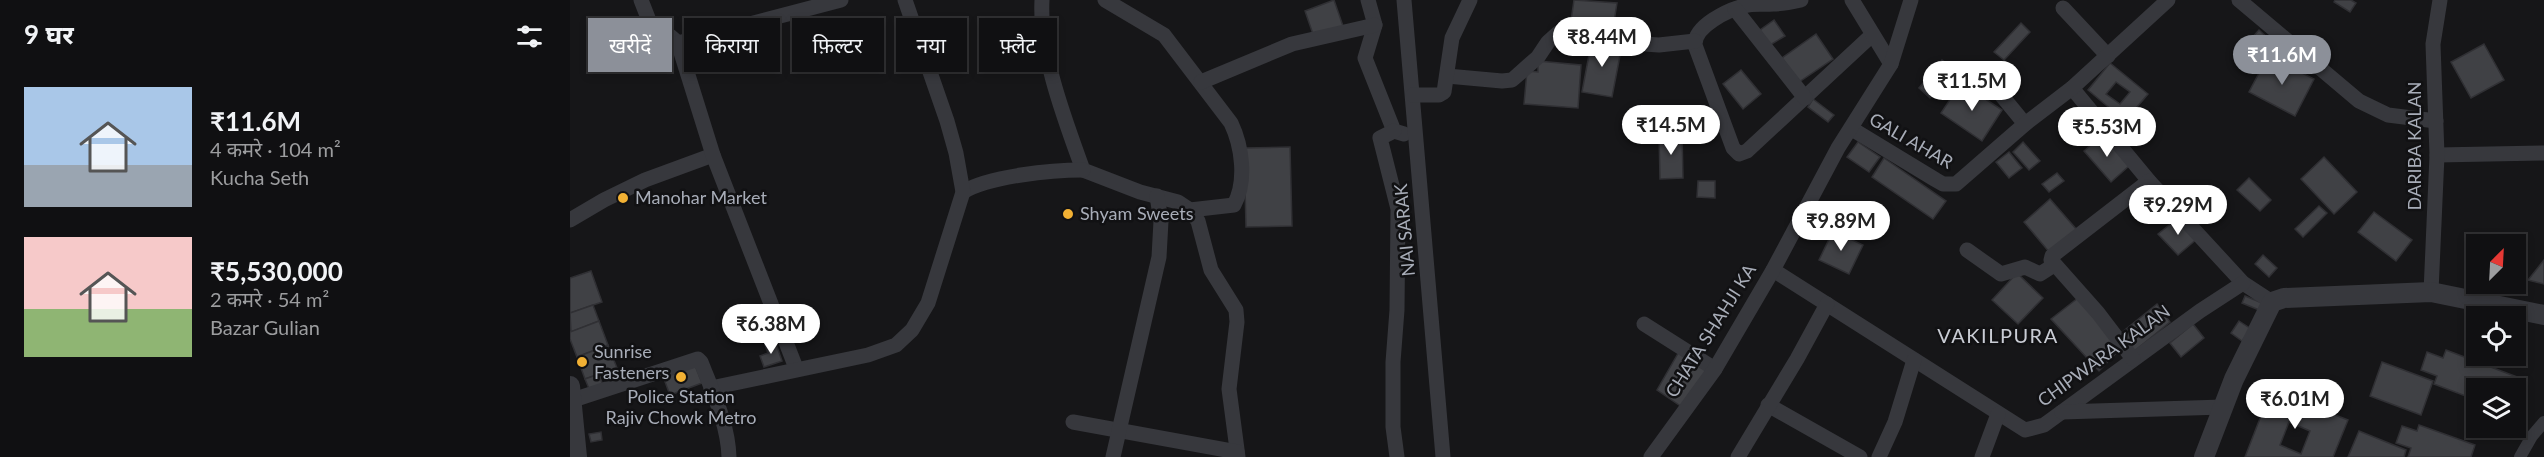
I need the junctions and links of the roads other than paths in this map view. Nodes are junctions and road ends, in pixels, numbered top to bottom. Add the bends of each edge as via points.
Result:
1 (641, 0) edge
2 (841, 0) edge
3 (905, 0) edge
4 (1042, 0) edge
5 (1105, 0) edge
6 (1368, 0) edge
7 (1404, 0) edge
8 (1470, 0) edge
9 (1801, 0) edge
10 (1852, 0) edge
11 (1911, 0) edge
12 (2168, 0) edge
13 (2239, 0) edge
14 (2440, 0) edge
15 (2063, 8) dead end
16 (1735, 9) junction
17 (1375, 25) junction
18 (1872, 35) junction
19 (1695, 41) junction
20 (678, 43) junction
21 (2108, 56) junction
22 (1891, 64) junction
23 (1447, 76) junction
24 (1988, 79) dead end
25 (1201, 82) junction
26 (2072, 88) junction
27 (1413, 96) junction
28 (1805, 98) junction
29 (2436, 121) junction
30 (2025, 123) junction
31 (1852, 129) junction
32 (1394, 131) junction
33 (1417, 137) junction
34 (2544, 153) edge
35 (2437, 154) junction
36 (713, 155) junction
37 (1083, 170) junction
38 (2149, 181) junction
39 (963, 192) junction
40 (1157, 196) junction
41 (1190, 210) junction
42 (570, 220) edge
43 (1967, 250) dead end
44 (2054, 265) junction
45 (1773, 270) junction
46 (2243, 283) junction
47 (2431, 292) junction
48 (2272, 302) junction
49 (1827, 304) junction
50 (2544, 315) edge
51 (1644, 324) dead end
52 (2133, 359) junction
53 (1914, 360) junction
54 (795, 369) junction
55 (1715, 369) junction
56 (711, 388) junction
57 (571, 393) edge
58 (1768, 405) junction
59 (2223, 407) junction
60 (2062, 412) junction
61 (1998, 414) junction
62 (1073, 422) dead end
63 (2544, 422) edge
64 (1119, 431) junction
65 (1237, 454) edge
66 (577, 457) edge
67 (729, 457) edge
68 (1113, 457) edge
69 (1397, 457) edge
70 (1443, 457) edge
71 (1651, 457) edge
72 (1738, 457) edge
73 (1860, 457) edge
74 (1879, 457) edge
75 (1982, 457) edge
76 (2204, 457) edge
77 (2520, 457) edge

1 - 20 street via 655,36 670,36
2 - 20 street
3 - 39 street via 947,121
4 - 37 street via 1060,105
5 - 25 street via 1164,35
6 - 17 street
7 - 27 street, NAI SARAK
8 - 23 street via 1452,38
9 - 16 street
10 - 18 street
11 - 22 street, CHATA SHAHJI KA
12 - 21 street, GALI AHAR
13 - 29 street via 2359,101 2388,115
14 - 29 street, DARIBA KALAN via 2433,44
15 - 21 street
16 - 19 street via 1703,27
16 - 28 street
17 - 25 street via 1292,44
17 - 32 street via 1365,58
18 - 22 street
18 - 28 street
19 - 23 street via 1630,44 1558,33 1512,80
19 - 28 street via 1733,147 1739,154
20 - 36 street
21 - 26 street, GALI AHAR
22 - 31 street, CHATA SHAHJI KA
23 - 27 street via 1446,89 1441,94
24 - 30 street
25 - 41 street via 1238,138 1241,184 1234,205
26 - 30 street, GALI AHAR
26 - 38 street
27 - 33 street, NAI SARAK
29 - 35 street, DARIBA KALAN
30 - 31 street, GALI AHAR via 1962,181 1950,186
31 - 45 street, CHATA SHAHJI KA
32 - 33 street
32 - 69 street via 1380,138 1398,209 1393,362
33 - 70 street, NAI SARAK
34 - 35 street
35 - 47 street, DARIBA KALAN
36 - 42 street via 645,180
36 - 54 street
37 - 39 street via 984,183
37 - 40 street
38 - 44 street via 2052,256
38 - 46 street
39 - 54 street via 928,303 912,330 896,345 868,355
40 - 41 street
40 - 64 street via 1161,221 1159,257
41 - 65 street via 1198,221 1211,270 1236,310 1229,389
43 - 44 street via 2001,274 2025,267 2041,274
44 - 52 street
45 - 49 street, CHIPWARA KALAN
45 - 55 street, CHATA SHAHJI KA
46 - 48 street
46 - 52 street, CHIPWARA KALAN
47 - 48 street via 2284,298
47 - 50 street
48 - 59 street
49 - 53 street, CHIPWARA KALAN
49 - 58 street
51 - 55 street
52 - 60 street, CHIPWARA KALAN
53 - 61 street, CHIPWARA KALAN
53 - 74 street
54 - 56 street
55 - 71 street, CHATA SHAHJI KA
56 - 57 street via 701,362 694,359
56 - 67 street via 728,440
57 - 66 street
58 - 72 street
58 - 73 street
59 - 60 street
59 - 76 street
60 - 61 street, CHIPWARA KALAN via 2044,425 2025,430
61 - 75 street
62 - 64 street
63 - 77 street
64 - 65 street
64 - 68 street

